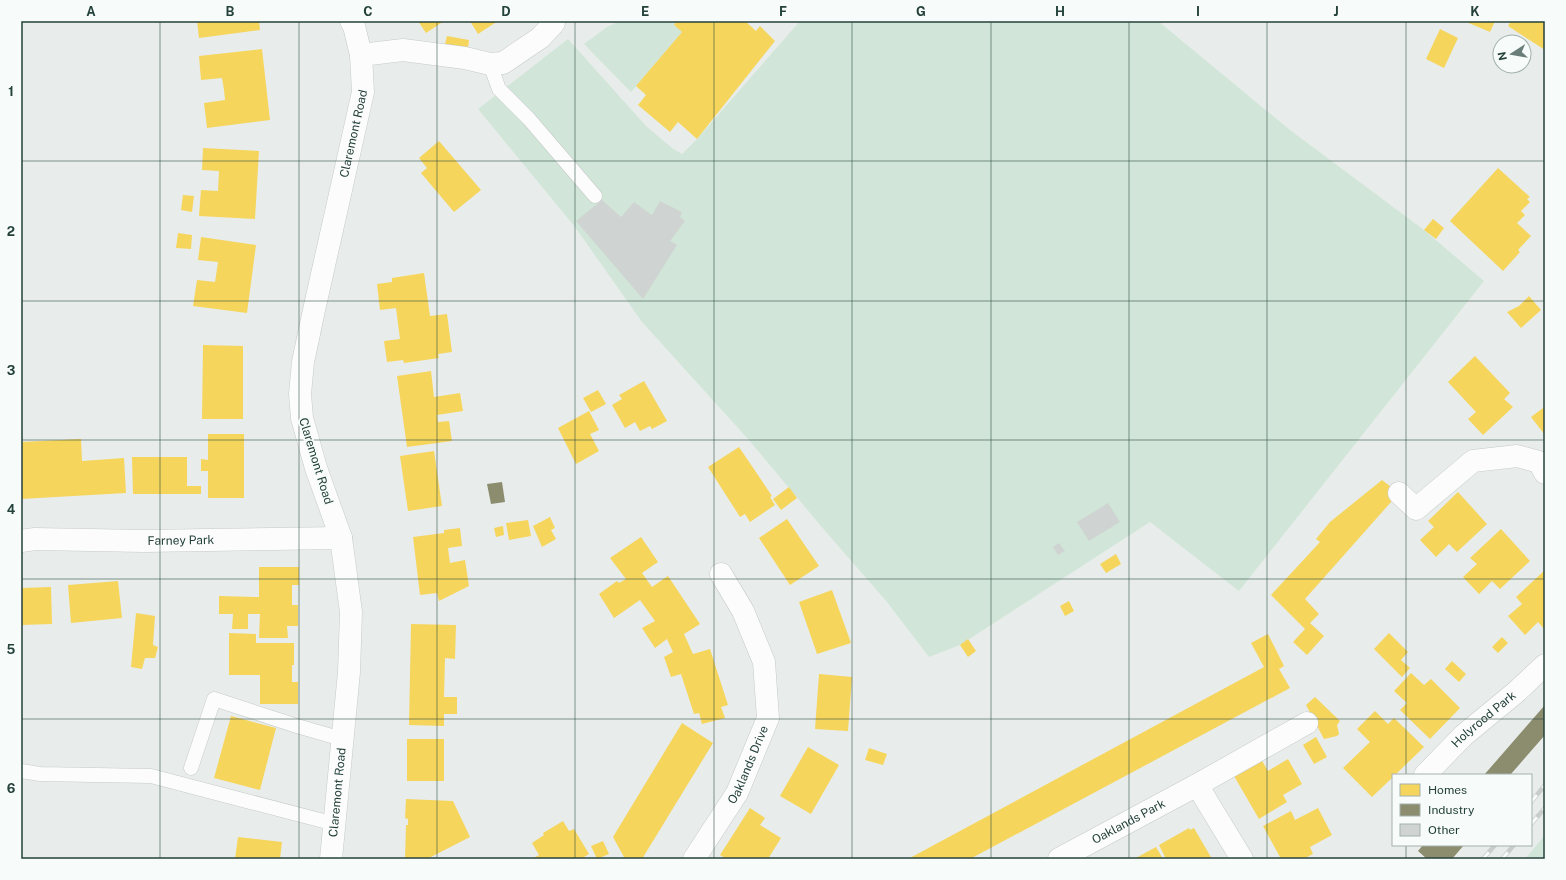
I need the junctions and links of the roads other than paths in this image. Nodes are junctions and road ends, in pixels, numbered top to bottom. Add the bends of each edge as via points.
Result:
1 (351, 21) edge
2 (555, 22) edge
3 (361, 55) junction
4 (490, 64) junction
5 (595, 196) dead end
6 (1545, 473) edge
7 (1399, 494) dead end
8 (341, 538) junction
9 (21, 541) edge
10 (721, 574) dead end
11 (1545, 665) edge
12 (1307, 723) dead end
13 (342, 739) junction
14 (191, 768) dead end
15 (21, 771) edge
16 (1426, 774) edge
17 (1197, 785) junction
18 (335, 824) junction
19 (331, 859) edge
20 (694, 859) edge
21 (1060, 859) edge
22 (1242, 859) edge

1 - 3 street, Claremont Road
2 - 4 street via 540,38 503,64
3 - 4 street via 403,50
3 - 8 street, Claremont Road via 363,92 312,317 300,394 302,418 316,468
4 - 5 lane via 499,88
6 - 7 street via 1539,462 1516,456 1473,462 1416,509
8 - 9 street, Farney Park
8 - 13 street, Claremont Road via 351,612 349,672
10 - 20 street, Oaklands Drive via 743,611 764,662 768,718 737,792
11 - 16 street, Holyrood Park via 1464,735
12 - 17 street, Oaklands Park
13 - 14 lane via 214,699
13 - 18 street, Claremont Road
15 - 18 lane via 40,774 151,776
17 - 21 street, Oaklands Park
17 - 22 street
18 - 19 street, Claremont Road

